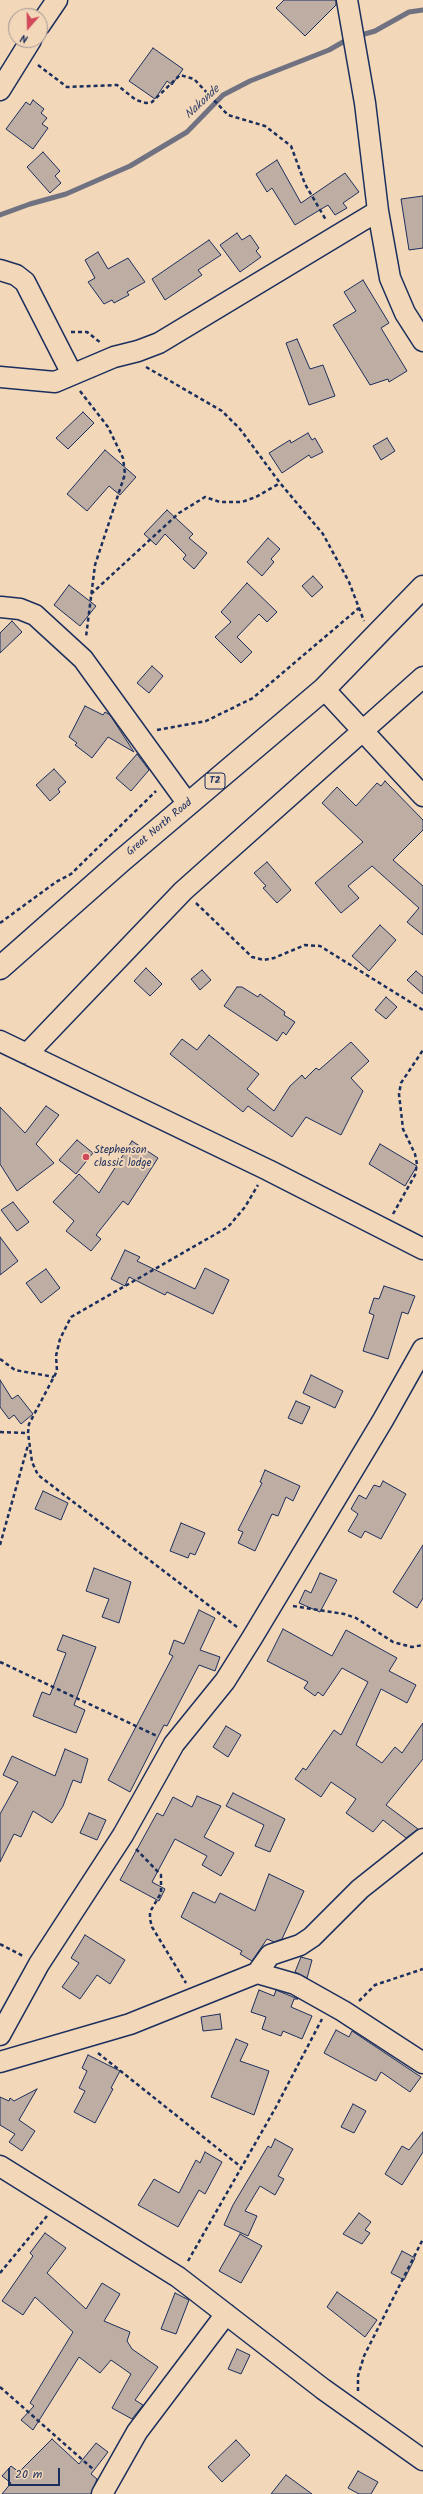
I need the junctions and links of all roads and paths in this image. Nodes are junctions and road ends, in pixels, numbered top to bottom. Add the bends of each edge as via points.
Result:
1 (57, 0) edge
2 (347, 0) edge
3 (48, 13) edge
4 (26, 48) edge
5 (29, 48) edge
6 (0, 90) edge
7 (378, 211) junction
8 (336, 236) junction
9 (0, 270) edge
10 (420, 327) edge
11 (48, 329) junction
12 (119, 356) junction
13 (70, 375) junction
14 (0, 377) edge
15 (280, 483) junction
16 (423, 587) edge
17 (91, 594) junction
18 (1, 607) edge
19 (359, 608) junction
20 (372, 640) junction
21 (83, 659) junction
22 (423, 677) edge
23 (324, 689) junction
24 (362, 731) junction
25 (137, 733) junction
26 (170, 778) junction
27 (423, 796) edge
28 (188, 804) junction
29 (183, 891) junction
30 (0, 923) edge
31 (0, 968) edge
32 (423, 1010) edge
33 (0, 1041) edge
34 (423, 1050) edge
35 (27, 1054) junction
36 (268, 1170) junction
37 (383, 1230) junction
38 (423, 1249) edge
39 (423, 1349) edge
40 (0, 1359) edge
41 (54, 1377) junction
42 (0, 1432) edge
43 (28, 1433) junction
44 (28, 1445) junction
45 (0, 1545) edge
46 (273, 1604) junction
47 (252, 1638) junction
48 (423, 1645) edge
49 (0, 1662) edge
50 (174, 1744) junction
51 (123, 1835) junction
52 (423, 1839) edge
53 (0, 1944) edge
54 (39, 1964) junction
55 (423, 1969) edge
56 (257, 1973) junction
57 (195, 1997) junction
58 (330, 2003) junction
59 (349, 2014) junction
60 (0, 2035) edge
61 (89, 2036) junction
62 (0, 2062) edge
63 (423, 2063) edge
64 (0, 2166) edge
65 (242, 2167) junction
66 (59, 2202) junction
67 (423, 2239) edge
68 (0, 2273) edge
69 (178, 2277) junction
70 (226, 2314) junction
71 (0, 2387) edge
72 (357, 2413) junction
73 (423, 2460) edge
74 (105, 2488) edge

1 - 3 street
2 - 7 street via 365,103
4 - 6 street
5 - 8 path via 61,85 72,88 117,86 136,100 146,103 152,102 180,75 194,79 228,115 265,126 291,146 305,184
7 - 8 street
7 - 10 street via 390,278
8 - 12 street via 159,343
9 - 11 street via 16,275 25,282
11 - 12 path via 87,332
11 - 13 street
12 - 13 street
12 - 15 path via 222,411 240,429
13 - 14 street via 47,383
13 - 17 path via 108,427 124,458 125,474 95,565
15 - 17 path via 256,498 242,502 220,502 204,497 179,514
15 - 19 path via 323,534 349,582
16 - 20 highway, Great North Road / T2
17 - 21 path
18 - 21 street via 20,609 35,615
19 - 20 path
19 - 25 path via 269,686 226,713 206,722
20 - 23 highway, Great North Road / T2
21 - 25 street
22 - 24 street
23 - 24 street
23 - 28 highway, Great North Road / T2
24 - 27 street
24 - 29 street
25 - 26 street
26 - 28 street
26 - 30 path via 71,874
28 - 31 highway, Great North Road / T2
29 - 32 path via 252,957 264,960 305,945 320,946
29 - 35 street
33 - 35 street
34 - 37 path via 401,1083 399,1094 403,1129 415,1154 416,1171
35 - 36 street
36 - 37 street
36 - 41 path via 245,1207 228,1227 71,1317 60,1339
37 - 38 street
39 - 46 street via 384,1420
40 - 41 path via 15,1370
41 - 43 path via 29,1424
42 - 43 path
43 - 44 path
44 - 45 path
44 - 47 path via 38,1475
46 - 47 street
46 - 48 path via 344,1614 356,1618 394,1642 412,1647
47 - 50 street via 225,1681
49 - 50 path
50 - 51 street
51 - 54 street
51 - 57 path via 161,1876 161,1893 150,1912 152,1927
52 - 56 street via 360,1889 312,1937 300,1945 270,1955
53 - 54 path
54 - 60 street
55 - 59 path via 375,1985
56 - 57 street
56 - 58 street via 295,1984
57 - 61 street via 130,2024
58 - 59 street
58 - 65 path
59 - 63 street
61 - 62 street
61 - 65 path via 99,2054
64 - 66 street
65 - 69 path
66 - 68 path
66 - 69 street
67 - 72 path via 364,2356 358,2376
69 - 70 street
70 - 72 street
70 - 74 street via 137,2432
71 - 74 path
72 - 73 street

